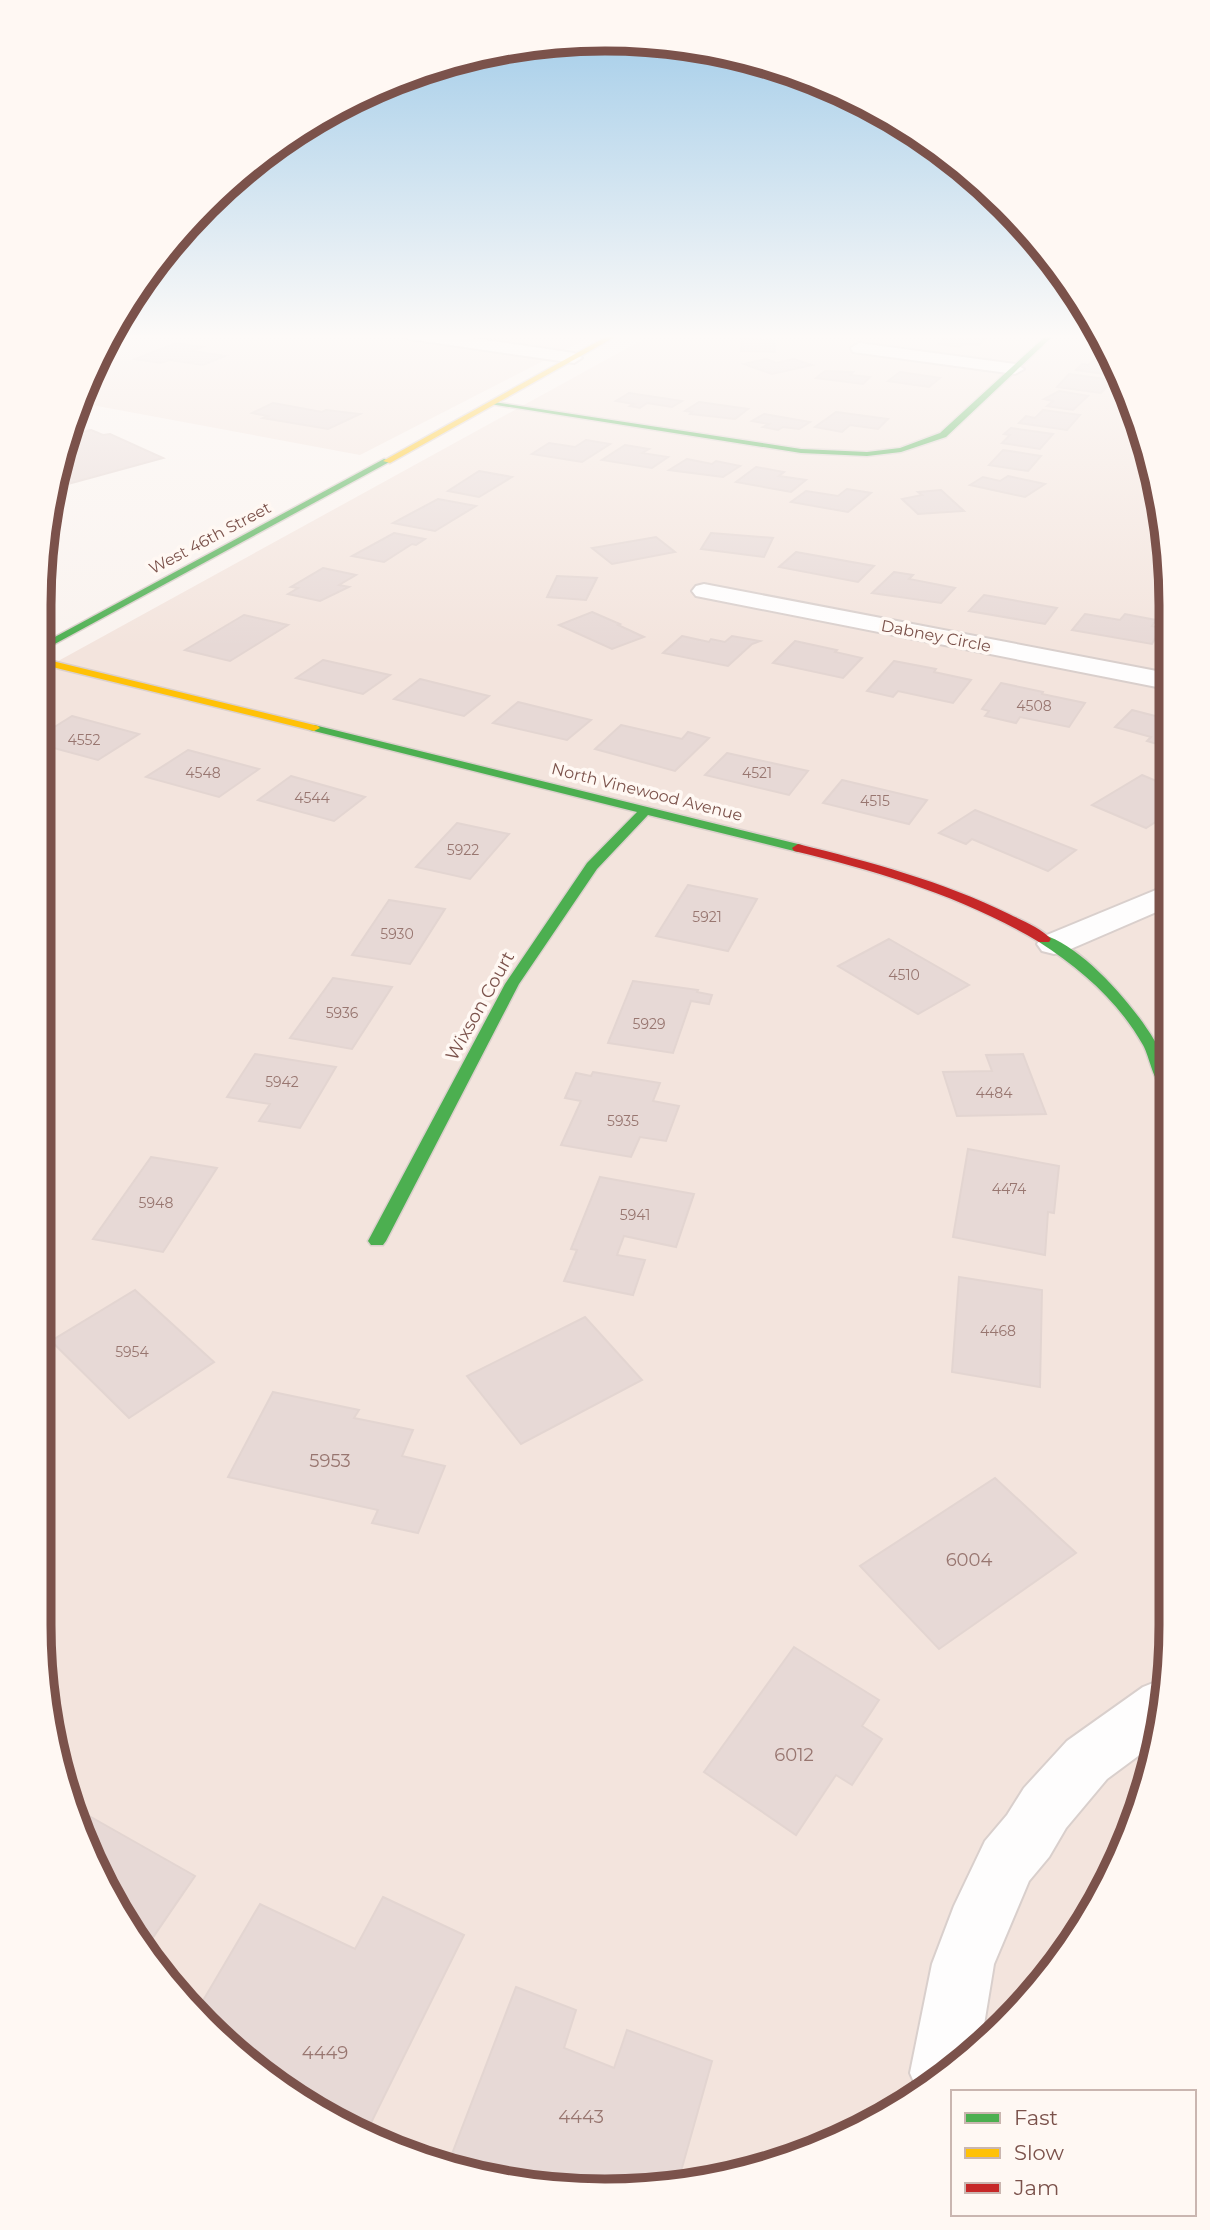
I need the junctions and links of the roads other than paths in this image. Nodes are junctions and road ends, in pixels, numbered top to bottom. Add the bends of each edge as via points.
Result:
1 (431, 438) edge
2 (717, 438) edge
3 (936, 438) edge
4 (704, 591) dead end
5 (51, 643) edge
6 (51, 664) edge
7 (1159, 679) edge
8 (646, 810) junction
9 (1159, 899) edge
10 (1054, 944) junction
11 (1159, 1064) edge
12 (377, 1241) dead end
13 (1152, 1713) edge
14 (945, 2063) edge

1 - 5 street, West 46th Street
2 - 3 street via 801,451 880,453
4 - 7 street, Dabney Circle
6 - 8 street, North Vinewood Avenue
8 - 10 street, North Vinewood Avenue via 923,881 1003,915
8 - 12 street, Wixson Court via 592,866 512,984
9 - 10 street
10 - 11 street, North Vinewood Avenue via 1098,979 1134,1019
13 - 14 street via 1087,1760 1006,1862 963,1964

